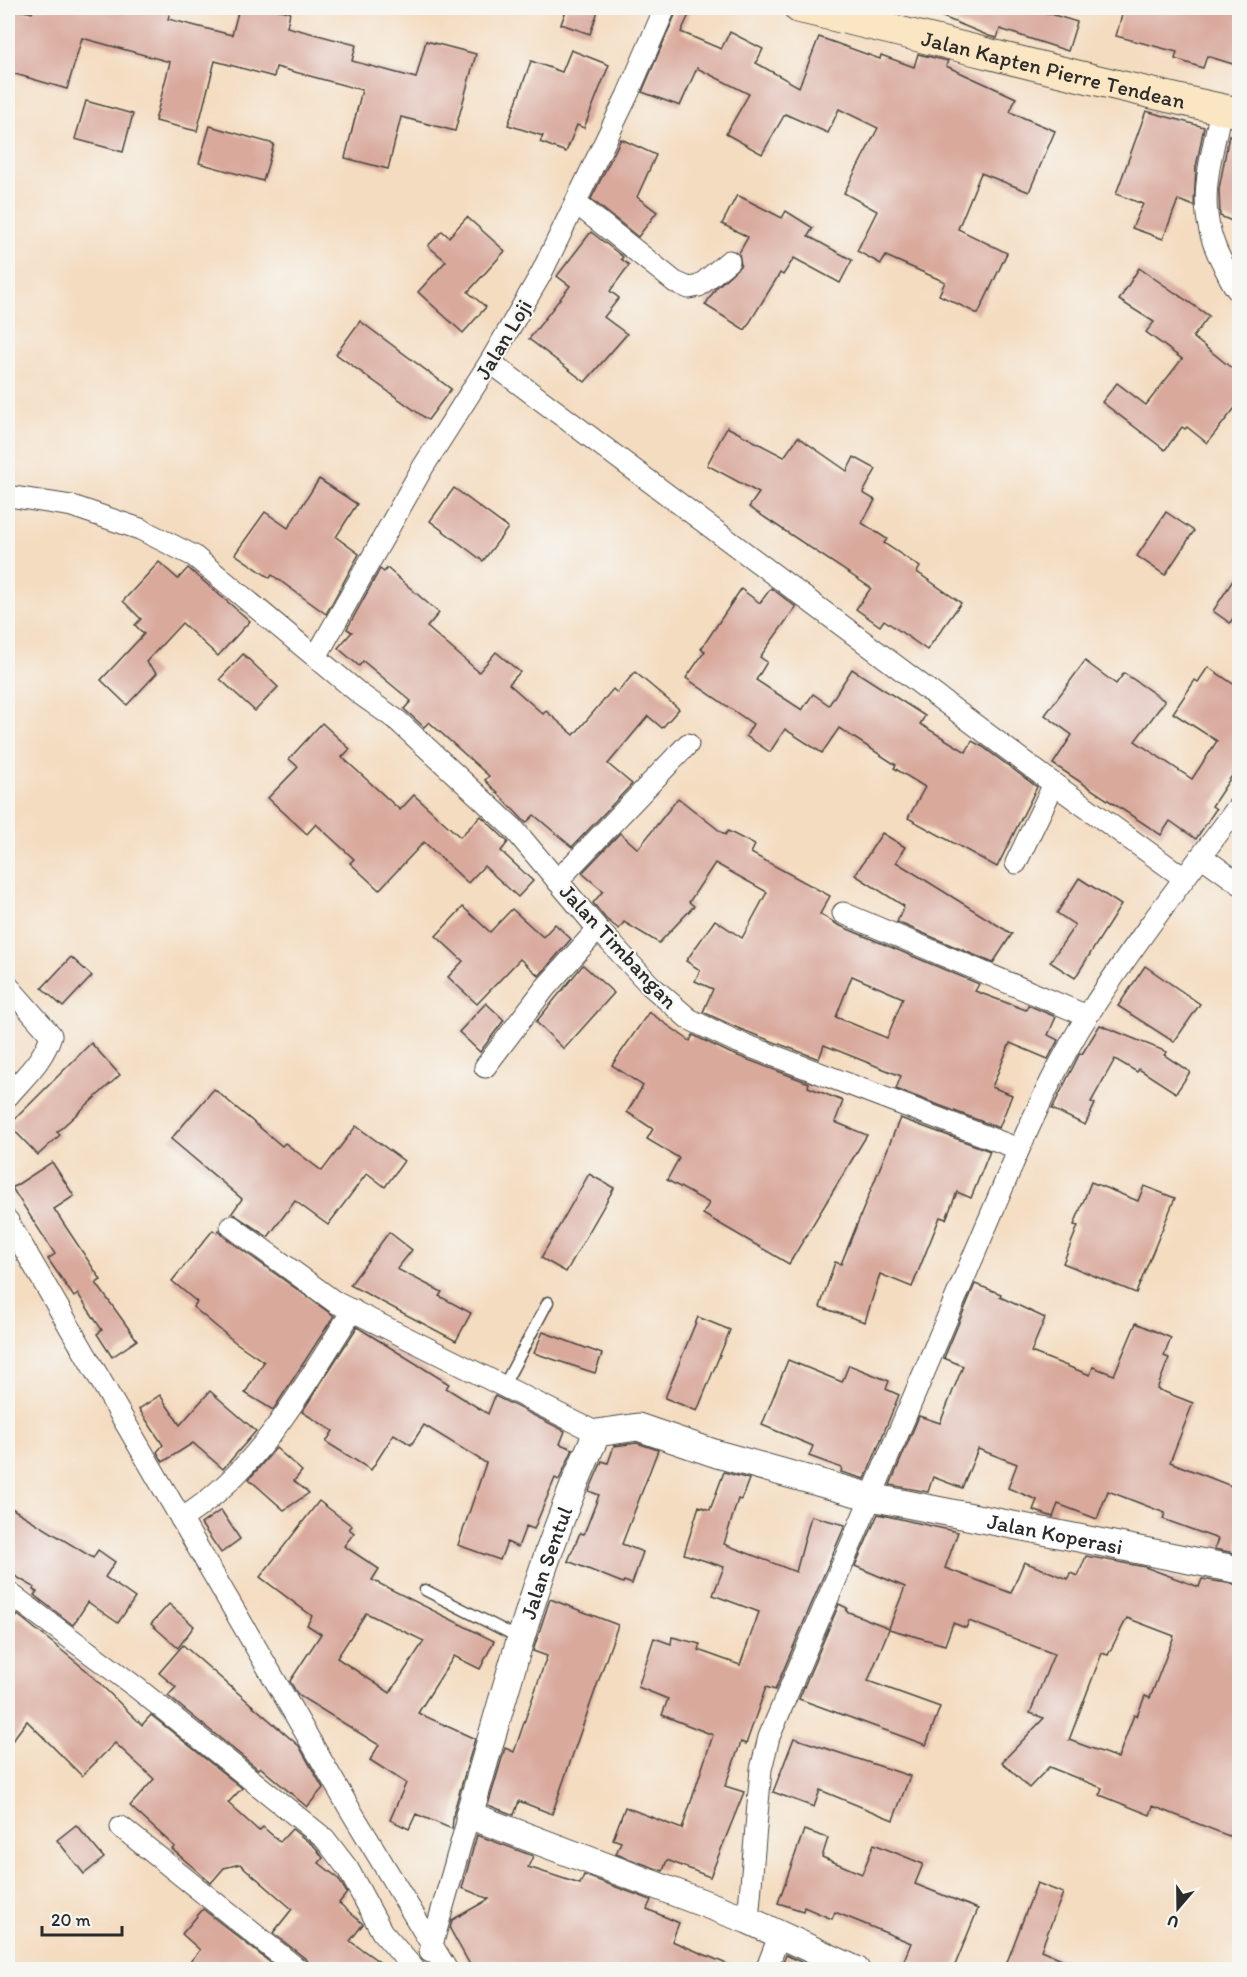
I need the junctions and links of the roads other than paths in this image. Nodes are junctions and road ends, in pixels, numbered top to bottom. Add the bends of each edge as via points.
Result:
1 (665, 8) edge
2 (799, 8) edge
3 (1230, 111) edge
4 (576, 204) junction
5 (729, 261) dead end
6 (1239, 292) edge
7 (490, 362) junction
8 (8, 496) edge
9 (316, 657) junction
10 (688, 744) dead end
11 (1054, 784) junction
12 (1239, 804) edge
13 (1201, 856) junction
14 (1016, 863) dead end
15 (1184, 878) junction
16 (557, 881) junction
17 (1239, 884) edge
18 (843, 913) dead end
19 (598, 929) junction
20 (8, 986) edge
21 (1087, 1016) junction
22 (485, 1067) dead end
23 (8, 1096) edge
24 (1019, 1149) junction
25 (8, 1221) edge
26 (231, 1226) dead end
27 (548, 1302) dead end
28 (353, 1310) junction
29 (503, 1387) junction
30 (597, 1433) junction
31 (871, 1497) junction
32 (181, 1519) junction
33 (1239, 1570) edge
34 (425, 1590) dead end
35 (8, 1592) edge
36 (521, 1639) junction
37 (468, 1815) junction
38 (121, 1827) dead end
39 (748, 1920) junction
40 (780, 1934) junction
41 (433, 1943) junction
42 (299, 1970) edge
43 (415, 1970) edge
44 (424, 1970) edge
45 (447, 1970) edge
46 (766, 1970) edge
47 (856, 1970) edge

1 - 4 street, Jalan Loji
2 - 3 main road, Jalan Kapten Pierre Tendean
3 - 6 street via 1204,196 1206,219 1221,261
4 - 5 street via 675,282 689,288 699,286
4 - 7 street, Jalan Loji
7 - 9 street, Jalan Loji via 423,467
7 - 11 street
8 - 9 street, Jalan Timbangan via 72,506 140,529 194,556
9 - 16 street, Jalan Timbangan via 398,721 513,828
10 - 16 street
11 - 14 street
11 - 15 street
12 - 13 street
13 - 15 street
13 - 17 street
15 - 21 street
16 - 19 street, Jalan Timbangan
18 - 21 street
19 - 22 street via 545,988
19 - 24 street, Jalan Timbangan via 650,985 689,1019 709,1030
20 - 23 street via 51,1035 36,1065
21 - 24 street
24 - 31 street
25 - 32 street
26 - 28 street via 335,1302
27 - 29 lane
28 - 29 street
28 - 32 street via 278,1425 226,1486
29 - 30 street
30 - 31 street via 638,1427 717,1454
30 - 36 street, Jalan Sentul via 577,1475
31 - 33 street, Jalan Koperasi
31 - 39 street via 769,1737 761,1769
32 - 41 street via 348,1806
34 - 36 lane
35 - 43 street via 137,1688 324,1839 348,1869 382,1932
36 - 37 street, Jalan Sentul
37 - 39 street
37 - 41 street, Jalan Sentul
38 - 42 street
39 - 40 street
40 - 46 street
40 - 47 street
41 - 44 street, Jalan Sentul
41 - 45 street

